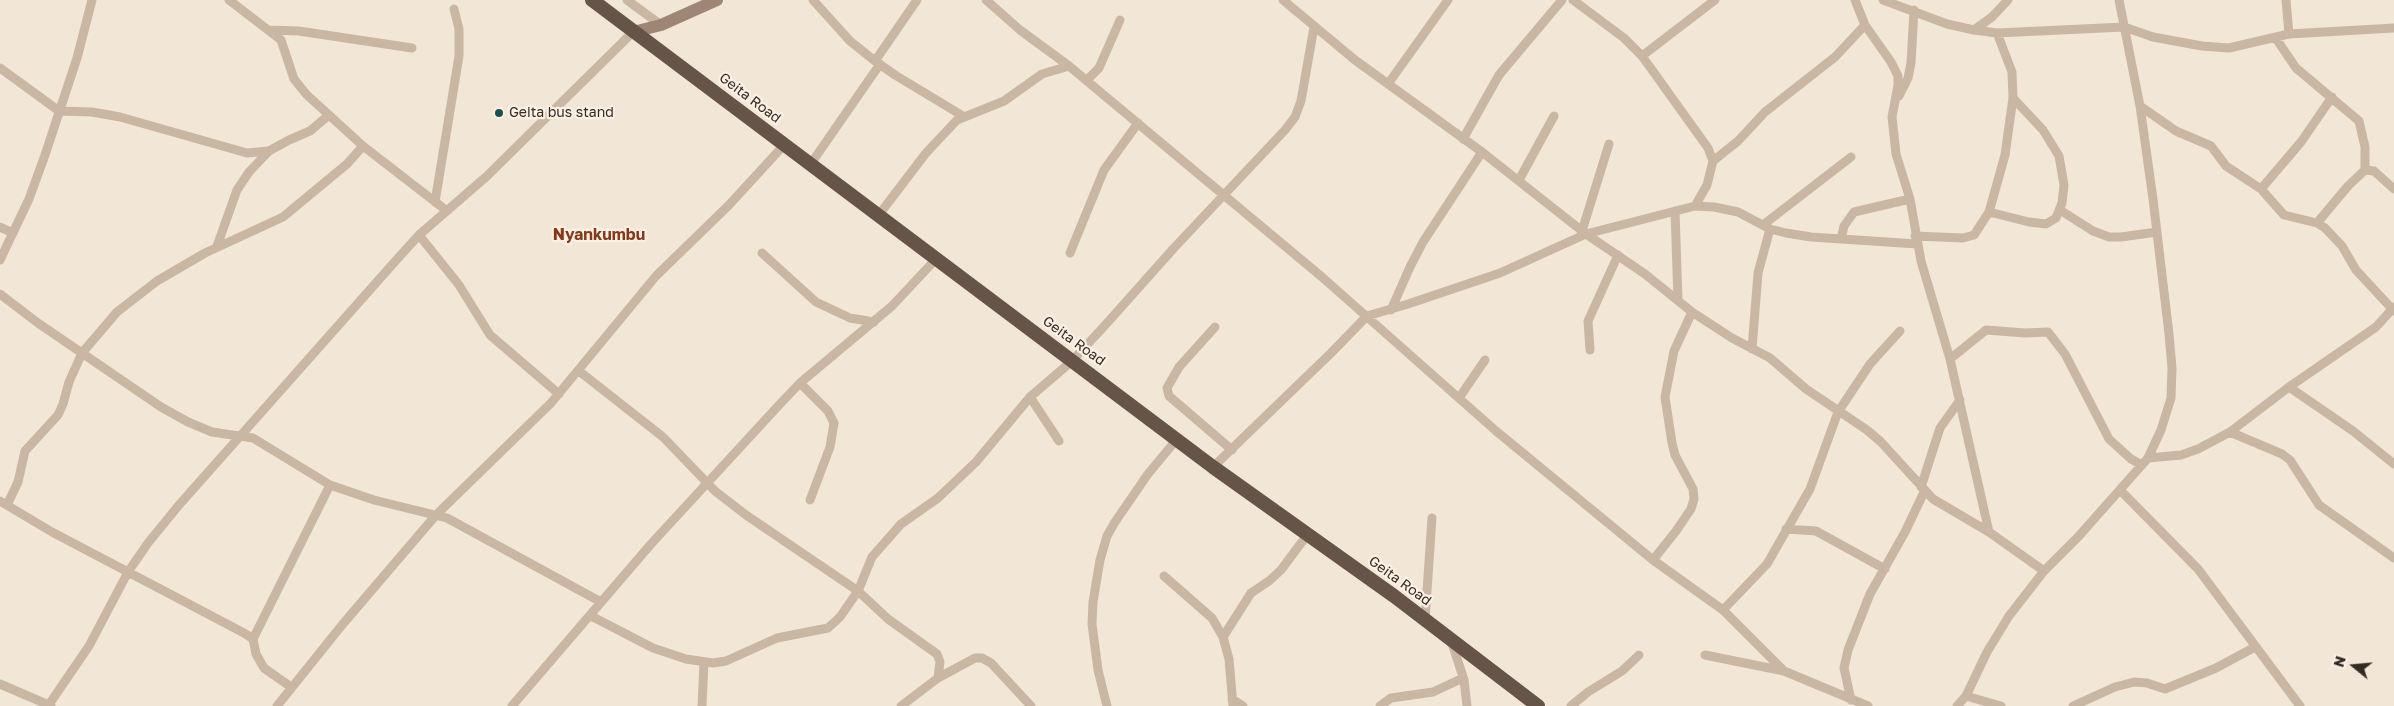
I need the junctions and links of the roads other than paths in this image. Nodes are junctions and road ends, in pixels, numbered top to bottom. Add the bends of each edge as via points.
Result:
1 (92, 0) edge
2 (229, 0) edge
3 (592, 0) edge
4 (627, 0) edge
5 (717, 0) edge
6 (813, 0) edge
7 (917, 0) edge
8 (986, 0) edge
9 (1284, 0) edge
10 (1448, 0) edge
11 (1562, 0) edge
12 (1573, 0) edge
13 (1715, 0) edge
14 (1855, 0) edge
15 (1883, 0) edge
16 (2008, 0) edge
17 (2119, 0) edge
18 (2286, 0) edge
19 (454, 9) dead end
20 (1914, 10) junction
21 (1120, 20) dead end
22 (1865, 25) junction
23 (661, 26) junction
24 (1314, 27) junction
25 (2124, 27) junction
26 (2394, 28) edge
27 (269, 30) junction
28 (1974, 30) junction
29 (633, 32) junction
30 (1997, 33) junction
31 (2289, 34) junction
32 (2275, 37) junction
33 (412, 48) dead end
34 (1642, 56) junction
35 (878, 62) junction
36 (1069, 66) junction
37 (0, 68) edge
38 (1087, 80) junction
39 (1388, 84) junction
40 (2332, 97) junction
41 (2013, 98) junction
42 (1895, 103) junction
43 (2140, 106) junction
44 (59, 111) junction
45 (329, 115) junction
46 (963, 116) junction
47 (1554, 116) dead end
48 (1138, 123) junction
49 (1464, 139) junction
50 (1609, 144) dead end
51 (363, 146) junction
52 (784, 146) junction
53 (270, 152) junction
54 (1482, 152) junction
55 (1852, 157) dead end
56 (1713, 161) junction
57 (810, 165) junction
58 (2365, 170) junction
59 (1519, 180) junction
60 (2261, 189) junction
61 (2394, 189) edge
62 (1224, 196) junction
63 (1910, 199) junction
64 (435, 202) junction
65 (1695, 206) junction
66 (2060, 210) junction
67 (447, 211) junction
68 (1675, 211) junction
69 (1989, 212) junction
70 (878, 216) junction
71 (2317, 223) junction
72 (0, 227) edge
73 (1766, 227) junction
74 (1584, 232) junction
75 (2157, 232) junction
76 (13, 233) junction
77 (419, 235) junction
78 (1842, 239) junction
79 (1916, 240) junction
80 (217, 246) junction
81 (762, 253) dead end
82 (1070, 253) dead end
83 (1618, 255) junction
84 (936, 259) junction
85 (0, 260) edge
86 (0, 294) edge
87 (1678, 300) junction
88 (2393, 309) edge
89 (1392, 310) junction
90 (1692, 312) junction
91 (1366, 316) junction
92 (874, 322) junction
93 (1216, 328) dead end
94 (1900, 331) dead end
95 (1752, 349) junction
96 (1590, 350) dead end
97 (82, 353) junction
98 (1950, 359) junction
99 (1072, 360) junction
100 (1485, 360) dead end
101 (579, 371) junction
102 (800, 383) junction
103 (2289, 387) junction
104 (559, 394) junction
105 (1030, 397) junction
106 (1459, 398) junction
107 (1960, 400) junction
108 (1838, 412) junction
109 (2230, 432) junction
110 (241, 437) junction
111 (1177, 439) junction
112 (1060, 441) dead end
113 (1232, 450) junction
114 (2145, 461) junction
115 (2394, 464) edge
116 (1213, 467) junction
117 (330, 485) junction
118 (707, 485) junction
119 (1923, 489) junction
120 (2120, 490) junction
121 (810, 500) dead end
122 (4, 503) edge
123 (436, 515) junction
124 (1432, 518) dead end
125 (1786, 529) junction
126 (1989, 532) junction
127 (1307, 535) junction
128 (2394, 558) edge
129 (1653, 560) junction
130 (1885, 569) junction
131 (2044, 571) junction
132 (128, 572) junction
133 (1164, 576) dead end
134 (858, 591) junction
135 (601, 602) junction
136 (1723, 610) junction
137 (591, 616) junction
138 (1425, 620) junction
139 (1223, 637) junction
140 (1450, 638) junction
141 (253, 639) junction
142 (2255, 647) junction
143 (1639, 655) dead end
144 (1705, 655) dead end
145 (704, 662) junction
146 (1784, 671) junction
147 (938, 678) junction
148 (1463, 678) junction
149 (0, 684) edge
150 (291, 687) junction
151 (1966, 696) junction
152 (1851, 700) junction
153 (1232, 702) edge
154 (49, 706) edge
155 (277, 706) edge
156 (512, 706) edge
157 (702, 706) edge
158 (901, 706) edge
159 (1031, 706) edge
160 (1107, 706) edge
161 (1243, 706) edge
162 (1380, 706) edge
163 (1467, 706) edge
164 (1538, 706) edge
165 (1571, 706) edge
166 (1868, 706) edge
167 (1957, 706) edge
168 (2001, 706) edge
169 (2072, 706) edge
170 (2300, 706) edge

1 - 44 street
2 - 27 street
3 - 29 highway, Geita Road
4 - 23 street
5 - 23 main road
6 - 35 street via 850,40
7 - 35 street
8 - 36 street
9 - 24 street
10 - 39 street
11 - 49 street via 1499,75
12 - 34 street via 1624,38
13 - 34 street
14 - 22 street
15 - 20 street
16 - 28 street
17 - 25 street
18 - 31 street
19 - 64 street via 459,29 459,56
20 - 28 street via 1947,24
20 - 42 street via 1911,64
21 - 38 street via 1098,68
22 - 42 street via 1898,76
22 - 56 street via 1835,57 1765,112 1738,141
23 - 29 main road
24 - 39 street
24 - 62 street via 1301,101 1295,117
25 - 30 street
25 - 32 street via 2153,37 2229,48
25 - 43 street
26 - 31 street
27 - 33 street via 299,31
27 - 45 street via 281,40 299,87
28 - 30 street
29 - 52 highway, Geita Road
29 - 67 street via 487,176
30 - 41 street via 2012,72
31 - 32 street
32 - 40 street via 2296,68
34 - 56 street via 1689,119
35 - 46 street
35 - 57 street
36 - 38 street
36 - 46 street via 1042,74 1004,101
37 - 44 street
38 - 48 street
39 - 49 street
40 - 58 street via 2361,124
40 - 60 street via 2301,142
41 - 66 street via 2043,130 2059,156 2064,185
41 - 69 street via 2005,155
42 - 63 street via 1892,117 1896,154
43 - 60 street via 2176,131 2211,146 2226,166
43 - 75 street
44 - 53 street via 108,114 241,152
44 - 76 street via 29,199
45 - 51 street
45 - 53 street via 310,131
46 - 70 street via 937,140
47 - 59 street
48 - 62 street
48 - 82 street via 1104,170
49 - 54 street
50 - 74 street
51 - 64 street
51 - 80 street via 347,164 282,217
52 - 57 highway, Geita Road
52 - 101 street via 656,276
53 - 80 street via 249,172 237,190
54 - 59 street
54 - 89 street via 1423,242
55 - 73 street
56 - 65 street via 1707,184
57 - 70 highway, Geita Road
58 - 61 street via 2374,171
58 - 71 street
59 - 74 street
60 - 71 street via 2286,217
62 - 91 street
62 - 99 street
63 - 78 street via 1854,212 1844,226
63 - 79 street
64 - 67 street
65 - 68 street
65 - 73 street via 1738,212
66 - 69 street via 2056,218 2046,224
66 - 75 street via 2109,237
67 - 77 street
68 - 74 street
68 - 87 street
69 - 79 street via 1974,235
70 - 84 highway, Geita Road
71 - 88 street via 2334,236 2356,270
72 - 76 street
73 - 78 street via 1811,237
73 - 95 street via 1758,274
74 - 83 street
74 - 89 street via 1500,273
75 - 114 street via 2172,385 2161,430
76 - 85 street
77 - 104 street via 460,285 490,335
77 - 110 street
78 - 79 street
79 - 98 street
80 - 97 street via 157,281 117,312
81 - 92 street via 816,302 850,318
83 - 87 street
83 - 96 street via 1588,321
84 - 92 street
84 - 99 highway, Geita Road
86 - 97 street
87 - 90 street
88 - 103 street via 2376,327
89 - 91 street
90 - 95 street
90 - 129 street via 1674,351 1665,397 1675,455 1693,489 1694,499 1691,509
91 - 106 street
91 - 113 street
92 - 102 street
93 - 113 street via 1179,367 1167,388 1169,396
94 - 108 street via 1865,370
95 - 108 street via 1781,366
97 - 110 street via 166,410 212,432
97 - 122 street via 61,410 24,453 18,482
98 - 107 street
98 - 114 street via 1986,330 2048,332 2065,354 2109,439 2125,454
99 - 105 street
99 - 111 highway, Geita Road
100 - 106 street
101 - 104 street
101 - 118 street via 663,437
102 - 118 street
102 - 121 street via 828,412 834,423 830,447
103 - 109 street
103 - 115 street
104 - 123 street
105 - 112 street
105 - 134 street via 976,462 938,498 901,524 882,545 864,571
106 - 129 street
107 - 119 street via 1940,428
107 - 126 street
108 - 119 street via 1881,442
108 - 125 street via 1810,489
109 - 114 street via 2181,455
109 - 128 street via 2290,460 2319,505
110 - 117 street via 253,438
110 - 132 street via 179,505
111 - 116 highway, Geita Road
111 - 160 street via 1115,522 1100,560 1092,624
113 - 116 street
114 - 120 street
116 - 127 highway, Geita Road
117 - 123 street
117 - 141 street
118 - 134 street
118 - 135 street
119 - 126 street
119 - 130 street
120 - 131 street
120 - 142 street via 2198,569
122 - 132 street
123 - 135 street via 464,526
123 - 150 street
124 - 138 street
125 - 130 street via 1816,531
125 - 136 street via 1767,564
126 - 131 street
127 - 138 highway, Geita Road
127 - 139 street via 1281,570 1251,593
129 - 136 street
130 - 152 street via 1859,618 1845,658 1844,674
131 - 151 street via 1998,632
132 - 141 street
132 - 154 street via 78,663
133 - 139 street via 1212,618
134 - 145 street via 828,628 777,638 726,661
134 - 147 street via 888,619 939,656
135 - 137 street
136 - 146 street
137 - 145 street via 653,648
137 - 156 street
138 - 140 highway, Geita Road
139 - 153 street via 1229,659
140 - 148 street
140 - 164 highway, Geita Road
141 - 150 street via 256,654 264,668
142 - 169 street via 2216,668 2165,689 2134,682
142 - 170 street
143 - 165 street via 1622,671
144 - 146 street
145 - 157 street
146 - 152 street
147 - 158 street
147 - 159 street via 975,658 982,658 1002,673
148 - 162 street via 1433,692 1391,698
148 - 163 street
149 - 154 street
150 - 155 street
151 - 167 street
151 - 168 street
152 - 166 street
153 - 161 street

